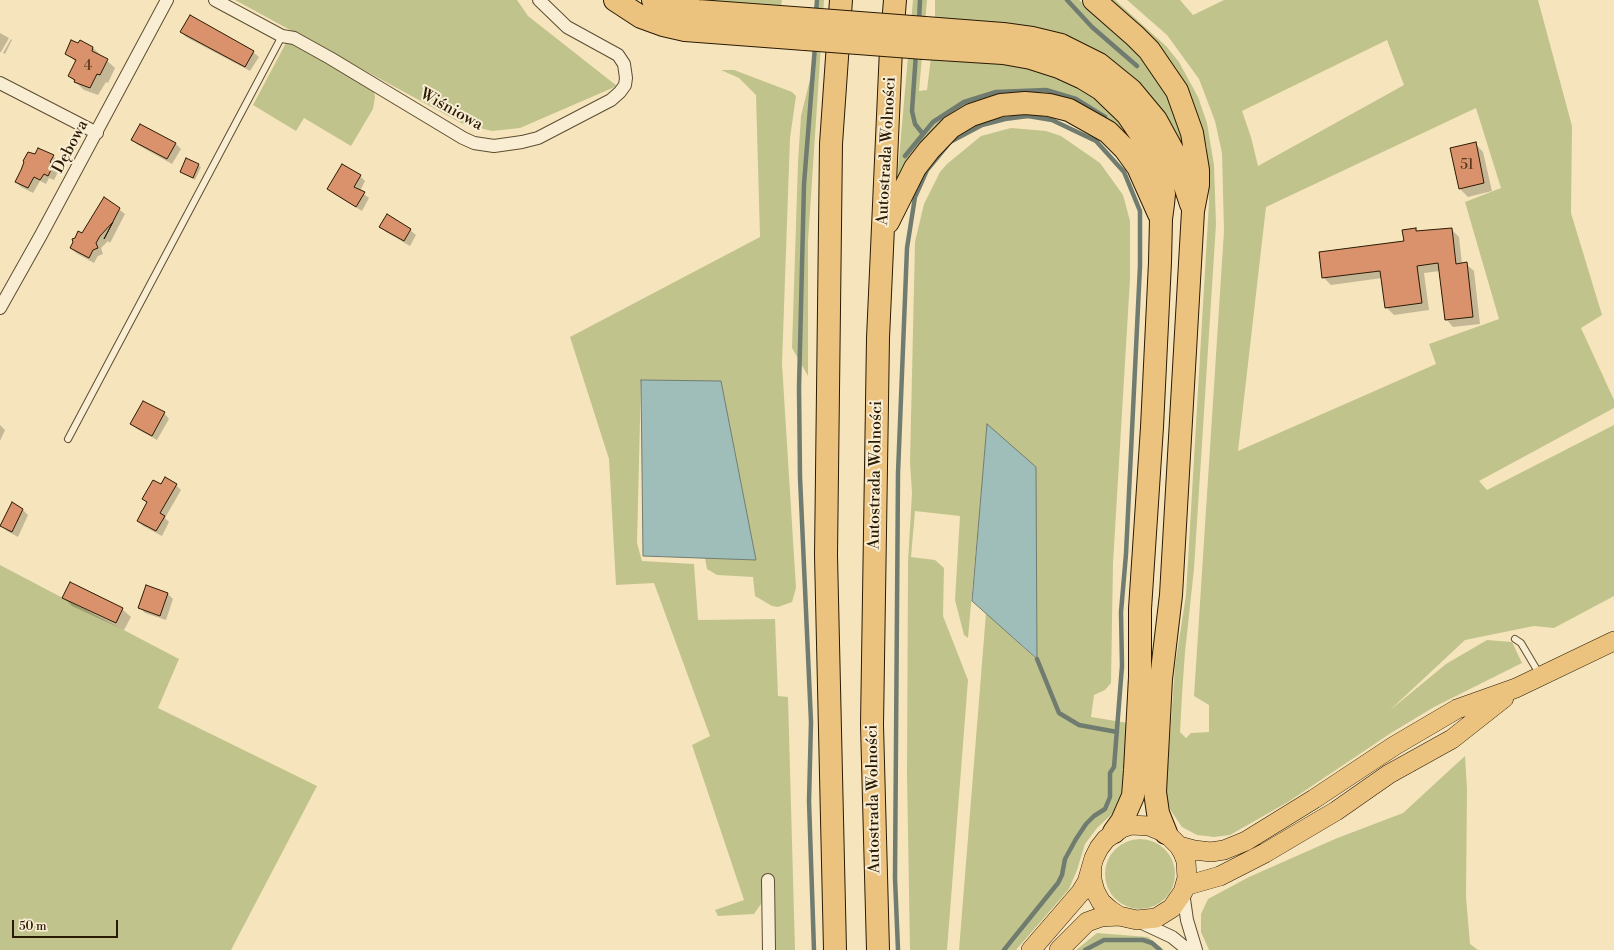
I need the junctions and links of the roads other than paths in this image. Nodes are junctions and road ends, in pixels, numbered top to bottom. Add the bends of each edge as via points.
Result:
1 (167, 0) edge
2 (215, 0) edge
3 (539, 0) edge
4 (615, 0) edge
5 (654, 0) edge
6 (841, 0) edge
7 (896, 0) edge
8 (1094, 0) edge
9 (806, 29) junction
10 (282, 36) junction
11 (925, 38) junction
12 (0, 83) edge
13 (97, 132) junction
14 (1193, 211) junction
15 (1161, 219) junction
16 (883, 234) junction
17 (2, 301) edge
18 (68, 438) dead end
19 (1515, 639) dead end
20 (1614, 641) edge
21 (1541, 676) junction
22 (1516, 688) junction
23 (1114, 832) junction
24 (1173, 839) junction
25 (1092, 869) junction
26 (768, 880) dead end
27 (1184, 889) junction
28 (1128, 918) junction
29 (769, 950) edge
30 (835, 950) edge
31 (878, 950) edge
32 (1031, 950) edge
33 (1059, 950) edge
34 (1188, 950) edge
35 (1196, 950) edge

1 - 13 street, Dębowa
2 - 10 street, Wiśniowa
3 - 10 street, Wiśniowa via 567,27 618,54 624,64 625,85 611,100 538,138 504,146 474,143 463,138 330,58 294,38
4 - 9 highway via 641,17 685,30
5 - 9 highway via 672,7
6 - 30 highway via 831,144 826,562
7 - 16 highway, Autostrada Wolności via 891,49
8 - 14 highway via 1149,50 1177,91 1192,133 1196,154 1198,184
9 - 11 highway, bridge
10 - 18 lane
11 - 14 highway via 1003,34 1032,38 1061,45 1099,64 1131,90 1156,120 1174,153
11 - 15 highway via 1031,58 1059,67 1101,89 1127,114 1153,156 1164,194
12 - 13 street
13 - 17 street, Dębowa
14 - 24 highway via 1171,595 1162,679 1155,792 1158,813
15 - 16 highway via 1138,167 1108,132 1069,110 1025,103 1001,105 971,115 951,127 915,168
15 - 23 highway via 1154,388 1140,609 1140,677 1133,796
16 - 31 highway, Autostrada Wolności via 878,338 872,725
19 - 21 lane via 1521,643
20 - 21 main road
21 - 22 main road
22 - 24 main road via 1457,709 1394,746 1246,841 1211,852 1194,850
22 - 27 main road via 1452,739 1389,774 1336,811 1265,853 1220,876
23 - 24 main road via 1140,825 1158,829
23 - 25 main road via 1099,848
24 - 27 main road via 1186,861
25 - 28 main road via 1095,892 1101,902 1110,910
25 - 32 main road via 1081,892
26 - 29 street
27 - 28 main road via 1178,901 1164,914 1146,920
27 - 35 street via 1187,920
28 - 33 main road via 1101,917 1087,922
28 - 34 street via 1172,937

